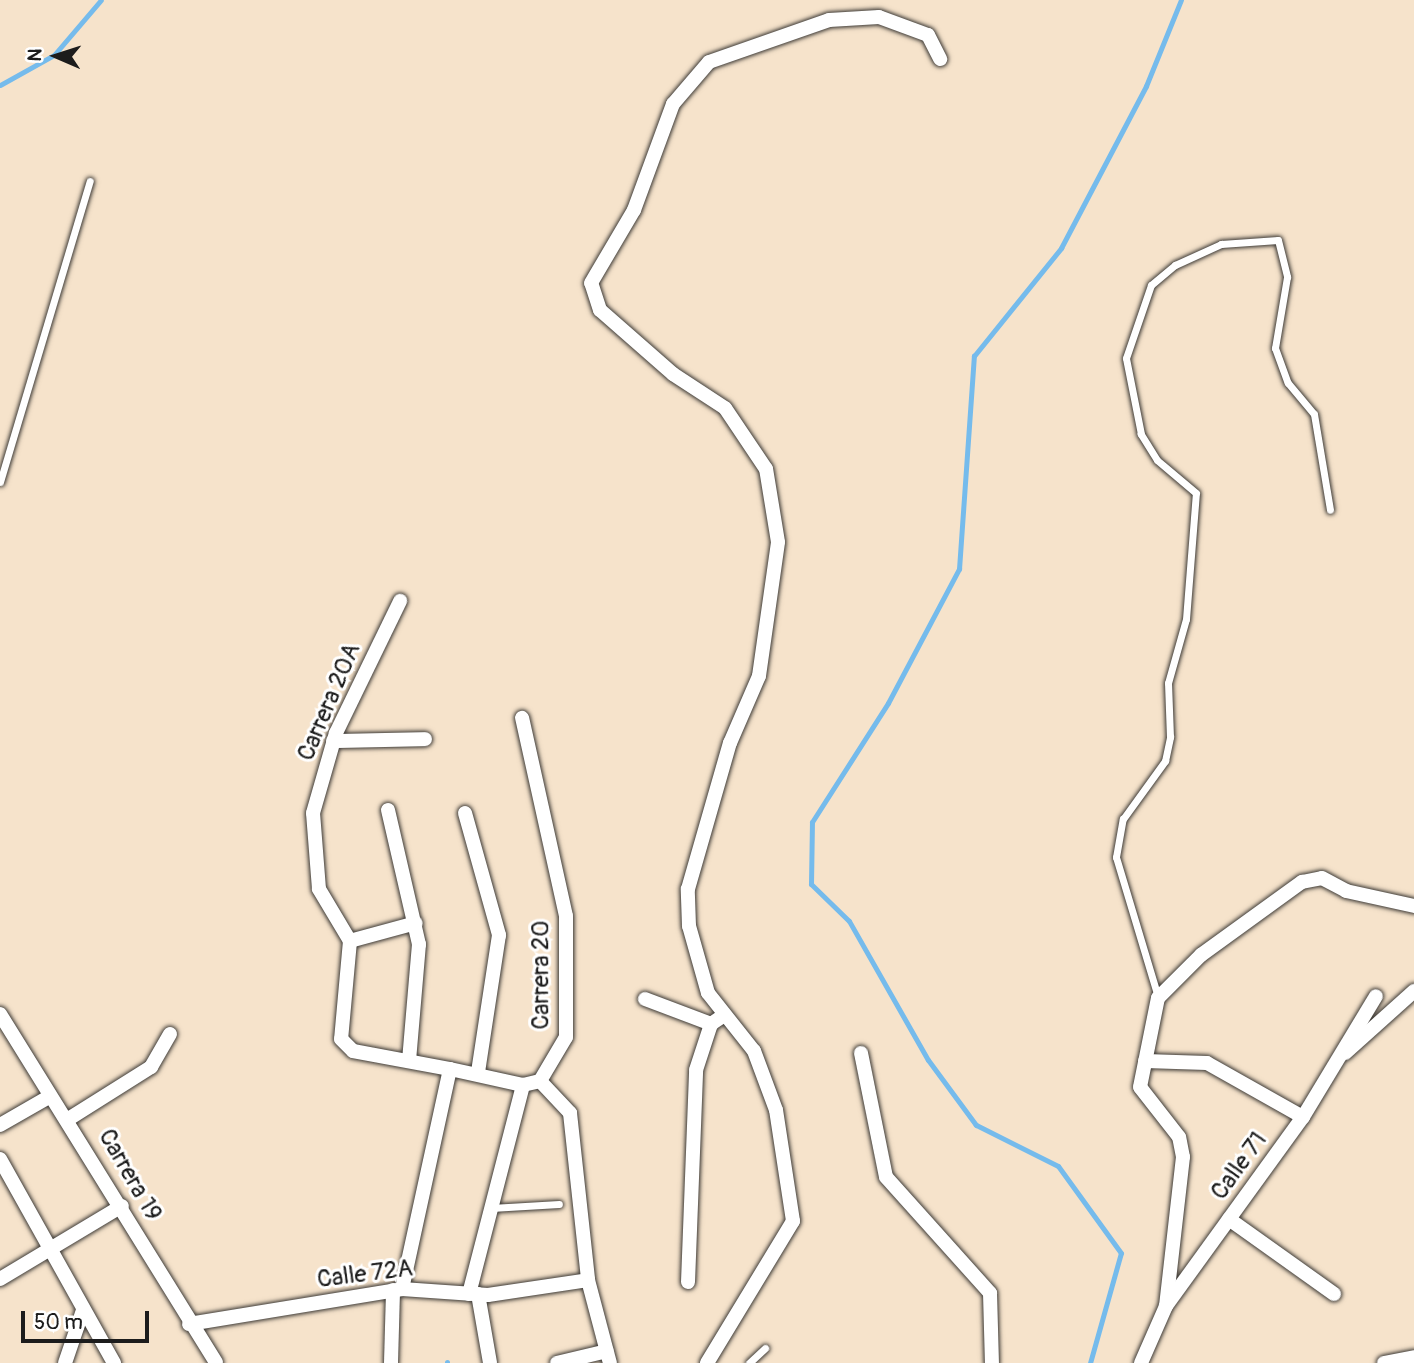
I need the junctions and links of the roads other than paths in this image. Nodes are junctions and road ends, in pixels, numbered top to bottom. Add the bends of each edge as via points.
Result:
1 (940, 59) dead end
2 (90, 181) dead end
3 (4, 453) edge
4 (0, 482) edge
5 (1330, 510) dead end
6 (400, 601) dead end
7 (522, 718) dead end
8 (425, 739) dead end
9 (334, 741) junction
10 (388, 810) dead end
11 (465, 813) dead end
12 (1414, 906) edge
13 (416, 923) junction
14 (350, 940) junction
15 (1414, 991) edge
16 (1376, 996) dead end
17 (1158, 998) junction
18 (645, 999) dead end
19 (0, 1014) edge
20 (717, 1020) junction
21 (170, 1034) dead end
22 (861, 1053) dead end
23 (1338, 1058) junction
24 (409, 1061) junction
25 (1145, 1061) junction
26 (450, 1069) junction
27 (478, 1073) junction
28 (540, 1081) junction
29 (523, 1085) junction
30 (47, 1098) junction
31 (1303, 1117) junction
32 (70, 1118) junction
33 (0, 1125) edge
34 (0, 1159) edge
35 (559, 1204) dead end
36 (122, 1206) junction
37 (491, 1208) junction
38 (1229, 1219) junction
39 (48, 1251) junction
40 (0, 1279) edge
41 (588, 1280) junction
42 (688, 1282) dead end
43 (398, 1290) junction
44 (474, 1294) junction
45 (1334, 1294) dead end
46 (1166, 1306) junction
47 (83, 1310) junction
48 (188, 1324) junction
49 (765, 1348) dead end
50 (609, 1357) edge
51 (1413, 1359) edge
52 (65, 1363) edge
53 (114, 1363) edge
54 (216, 1363) edge
55 (391, 1363) edge
56 (490, 1363) edge
57 (557, 1363) edge
58 (706, 1363) edge
59 (749, 1363) edge
60 (992, 1363) edge
61 (1141, 1363) edge
62 (1384, 1363) edge

1 - 20 street via 928,35 879,17 829,20 709,62 673,104 634,210 590,283 600,310 673,374 725,408 766,469 778,542 759,676 730,743 688,890 698,960
2 - 3 lane
3 - 4 lane
5 - 17 lane via 1314,414 1288,383 1275,348 1287,277 1278,240 1221,244 1175,265 1152,285 1126,358 1141,434 1157,460 1196,493 1186,618 1168,683 1170,737 1165,761 1124,819 1116,857
6 - 9 street, Carrera 20A
7 - 28 street, Carrera 20 via 566,916 566,1037
8 - 9 street
9 - 14 street, Carrera 20A via 313,813 311,848 323,901
10 - 13 street
11 - 27 street via 499,935
12 - 17 street via 1346,891 1322,878 1302,882 1201,956
13 - 14 street
13 - 24 street via 420,967
14 - 24 street via 341,1039 353,1051
15 - 23 street
16 - 23 street, Calle 71
17 - 25 street
18 - 20 street
19 - 30 street, Carrera 19
20 - 42 street via 696,1070
20 - 58 street via 754,1051 776,1110 793,1222
21 - 32 street via 151,1067
22 - 60 street via 886,1177 990,1293
23 - 31 street, Calle 71
24 - 26 street
25 - 31 street via 1207,1063
25 - 46 street via 1144,1099 1179,1138 1183,1157
26 - 27 street
26 - 43 street
27 - 29 street
28 - 29 street
28 - 41 street via 570,1113 578,1148
29 - 37 street
30 - 32 street, Carrera 19
30 - 33 street
31 - 38 street, Calle 71
32 - 36 street, Carrera 19
34 - 39 street
35 - 37 lane
36 - 39 street
36 - 48 street, Carrera 19
37 - 44 street
38 - 45 street
38 - 46 street, Calle 71
39 - 40 street
39 - 47 street
41 - 44 street, Calle 72A
41 - 50 street
43 - 44 street, Calle 72A
43 - 48 street, Calle 72A
43 - 55 street
44 - 56 street
46 - 61 street, Calle 71
47 - 52 street
47 - 53 street
48 - 54 street, Carrera 19
49 - 59 lane
50 - 57 street
51 - 62 street

